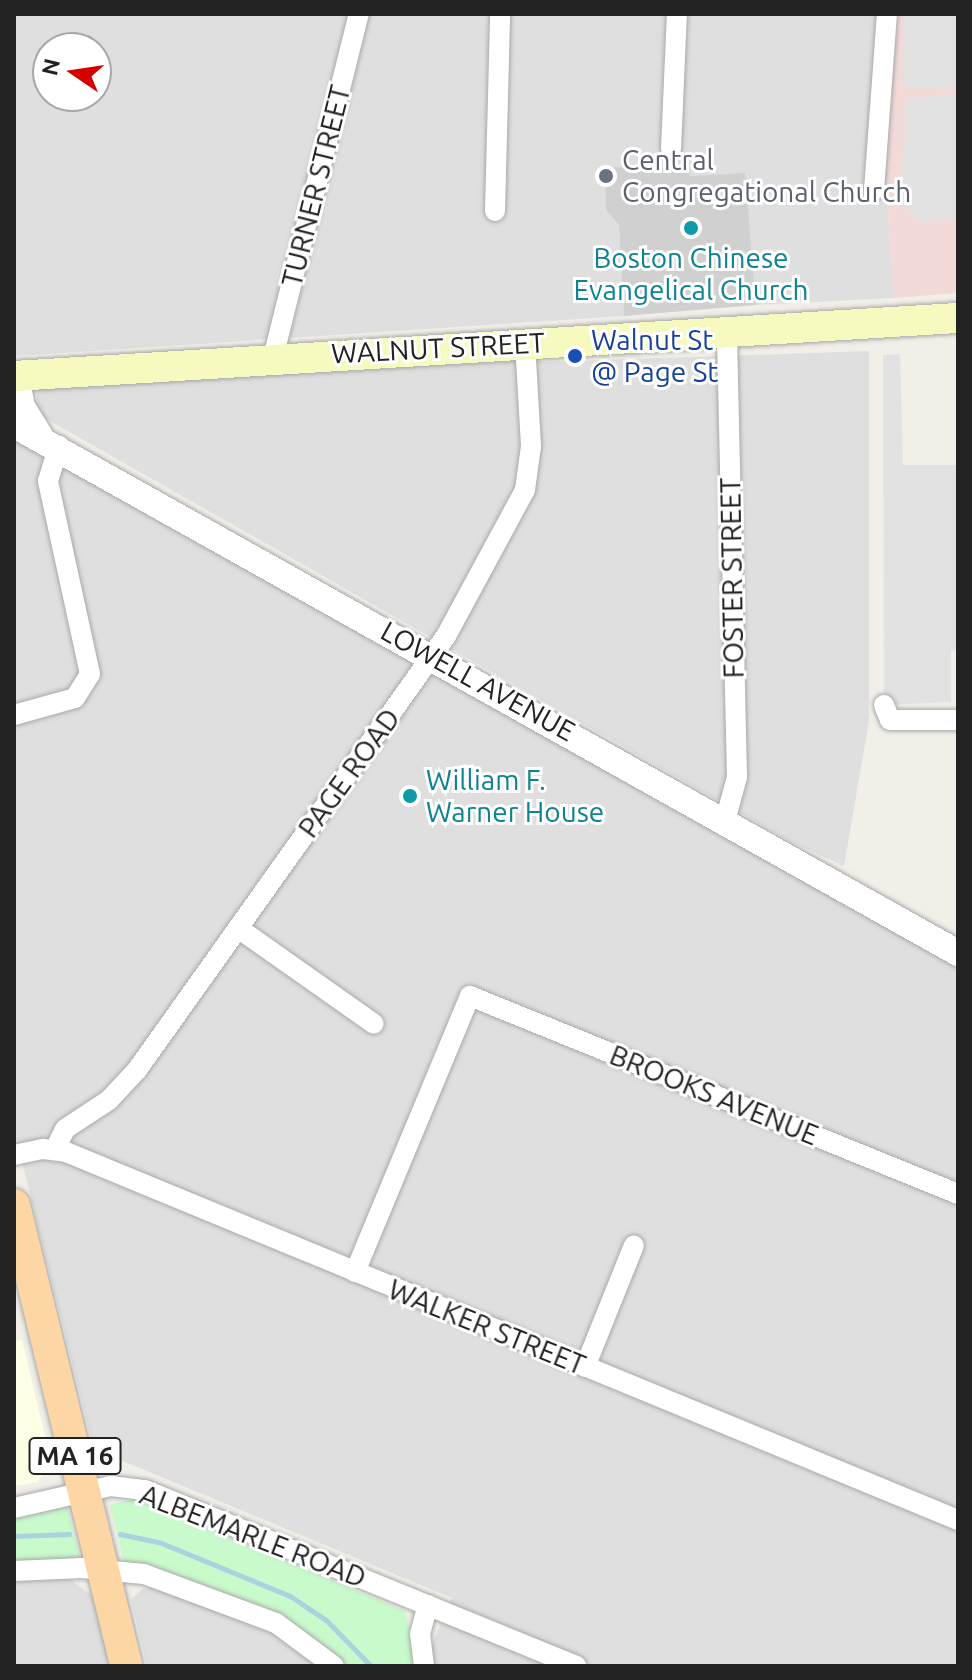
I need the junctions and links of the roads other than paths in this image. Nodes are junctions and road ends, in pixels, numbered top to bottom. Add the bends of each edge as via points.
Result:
1 (359, 14) edge
2 (500, 14) edge
3 (677, 14) edge
4 (887, 14) edge
5 (671, 149) dead end
6 (874, 190) dead end
7 (495, 211) dead end
8 (958, 318) edge
9 (727, 333) junction
10 (525, 343) junction
11 (273, 358) junction
12 (15, 376) edge
13 (14, 425) edge
14 (49, 441) junction
15 (433, 655) junction
16 (884, 705) dead end
17 (14, 715) edge
18 (958, 720) edge
19 (725, 821) junction
20 (238, 928) junction
21 (958, 953) edge
22 (374, 1024) dead end
23 (55, 1149) junction
24 (14, 1155) edge
25 (958, 1194) edge
26 (14, 1205) edge
27 (634, 1245) dead end
28 (355, 1272) junction
29 (585, 1367) junction
30 (84, 1492) junction
31 (14, 1508) edge
32 (958, 1520) edge
33 (103, 1569) junction
34 (14, 1571) edge
35 (428, 1605) junction
36 (126, 1666) edge
37 (334, 1666) edge
38 (424, 1666) edge
39 (576, 1666) edge

1 - 11 street, TURNER STREET
2 - 7 street
3 - 5 street
4 - 6 street
8 - 9 main road, WALNUT STREET
9 - 10 main road, WALNUT STREET
9 - 19 street, FOSTER STREET via 737,777
10 - 11 main road, WALNUT STREET
10 - 15 street, PAGE ROAD via 531,446 525,490
11 - 12 main road, WALNUT STREET
12 - 14 street via 22,407
13 - 14 street, LOWELL AVENUE
14 - 15 street, LOWELL AVENUE
14 - 17 street via 48,481 90,674 75,698
15 - 19 street, LOWELL AVENUE
15 - 20 street, PAGE ROAD
16 - 18 street via 890,720
19 - 21 street, LOWELL AVENUE
20 - 22 street
20 - 23 street, PAGE ROAD via 129,1080 65,1129
23 - 24 street
23 - 28 street, WALKER STREET
25 - 28 street, BROOKS AVENUE via 470,996
26 - 30 main road, MA 16
27 - 29 street
28 - 29 street, WALKER STREET
29 - 32 street, WALKER STREET
30 - 31 street, ALBEMARLE ROAD
30 - 33 main road, MA 16
30 - 35 street, ALBEMARLE ROAD via 111,1486 145,1490
33 - 34 street
33 - 36 main road, MA 16
33 - 37 street via 144,1574 257,1615 304,1640
35 - 38 street via 420,1634
35 - 39 street, ALBEMARLE ROAD

